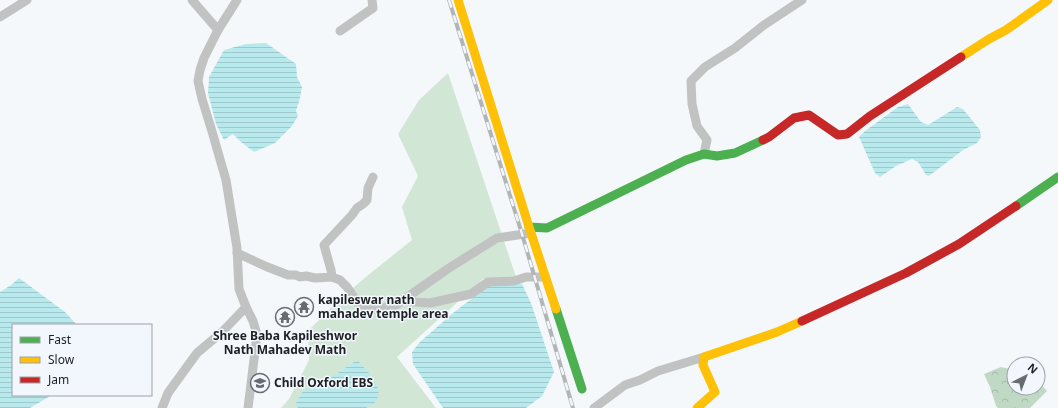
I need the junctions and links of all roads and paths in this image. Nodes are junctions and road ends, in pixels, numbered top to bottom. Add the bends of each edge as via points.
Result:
1 (27, 0) edge
2 (192, 0) edge
3 (236, 0) edge
4 (372, 0) edge
5 (458, 0) edge
6 (802, 0) edge
7 (1048, 0) edge
8 (0, 16) edge
9 (218, 30) junction
10 (340, 31) dead end
11 (704, 154) junction
12 (373, 177) dead end
13 (1058, 177) edge
14 (530, 230) junction
15 (237, 253) junction
16 (332, 277) junction
17 (545, 277) junction
18 (404, 300) junction
19 (246, 307) junction
20 (704, 357) junction
21 (582, 389) dead end
22 (162, 408) edge
23 (248, 408) edge
24 (594, 408) edge
25 (697, 408) edge

1 - 8 street
2 - 9 street
3 - 9 street
4 - 10 street via 373,8
5 - 14 street
6 - 11 street via 705,67 691,81 692,104 697,126 707,140
7 - 11 street via 1006,30 870,116 847,134 838,135 809,115 794,118 769,137 735,153 717,156
9 - 15 street via 204,58 198,81 226,180
11 - 14 street via 678,163 547,228
12 - 16 street via 368,188 367,200 324,245
13 - 20 street via 959,244 906,273 777,332
14 - 17 street
14 - 18 street via 497,238
15 - 16 street via 288,275
15 - 19 street via 239,289
16 - 18 street via 347,287 357,302 371,310 396,305
17 - 18 street via 488,282 471,294 430,302
17 - 21 street
19 - 22 street via 197,353 168,393
19 - 23 street via 256,331
20 - 24 street via 625,385
20 - 25 street via 703,365 715,392

